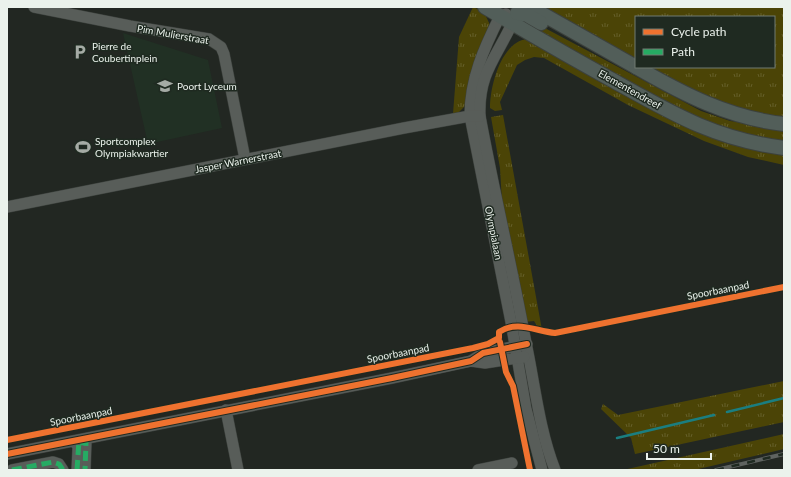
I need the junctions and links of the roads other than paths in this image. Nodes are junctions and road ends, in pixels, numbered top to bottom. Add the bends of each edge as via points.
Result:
1 (34, 7) edge
2 (484, 7) edge
3 (530, 7) edge
4 (515, 14) edge
5 (500, 16) junction
6 (621, 59) junction
7 (635, 66) edge
8 (638, 68) edge
9 (475, 116) junction
10 (784, 124) edge
11 (784, 148) edge
12 (245, 159) junction
13 (7, 207) edge
14 (527, 344) junction
15 (515, 346) junction
16 (529, 356) junction
17 (517, 358) junction
18 (471, 361) junction
19 (226, 410) junction
20 (79, 441) junction
21 (7, 454) edge
22 (7, 458) edge
23 (512, 463) dead end
24 (12, 470) edge
25 (63, 470) edge
26 (77, 470) edge
27 (85, 470) edge
28 (238, 470) edge
29 (478, 470) edge
30 (542, 470) edge
31 (554, 470) edge

1 - 12 street, Pim Mulierstraat via 215,42 224,54
2 - 5 main road, Elementendreef
3 - 6 main road, Elementendreef
4 - 5 main road, Elementendreef
4 - 6 main road, Elementendreef via 527,15 576,42
4 - 9 street, Olympialaan via 484,77
4 - 11 main road, Elementendreef via 684,120 746,142
5 - 9 street, Olympialaan via 478,64 470,106
6 - 7 main road, Elementendreef
8 - 10 main road, Elementendreef via 710,106 748,118
9 - 12 street, Jasper Warnerstraat
9 - 14 street, Olympialaan
9 - 15 street, Olympialaan
12 - 13 street, Jasper Warnerstraat
14 - 15 street
14 - 16 street, Olympialaan
15 - 17 street, Olympialaan
15 - 18 street via 483,353
16 - 17 street
16 - 31 street, Olympialaan via 539,415
17 - 18 street via 485,363
17 - 30 street, Olympialaan via 526,409
18 - 19 street
19 - 20 street
19 - 28 street
20 - 21 street
20 - 22 street
20 - 26 street
20 - 27 street via 86,442
23 - 29 street
24 - 25 street via 53,462 59,464

